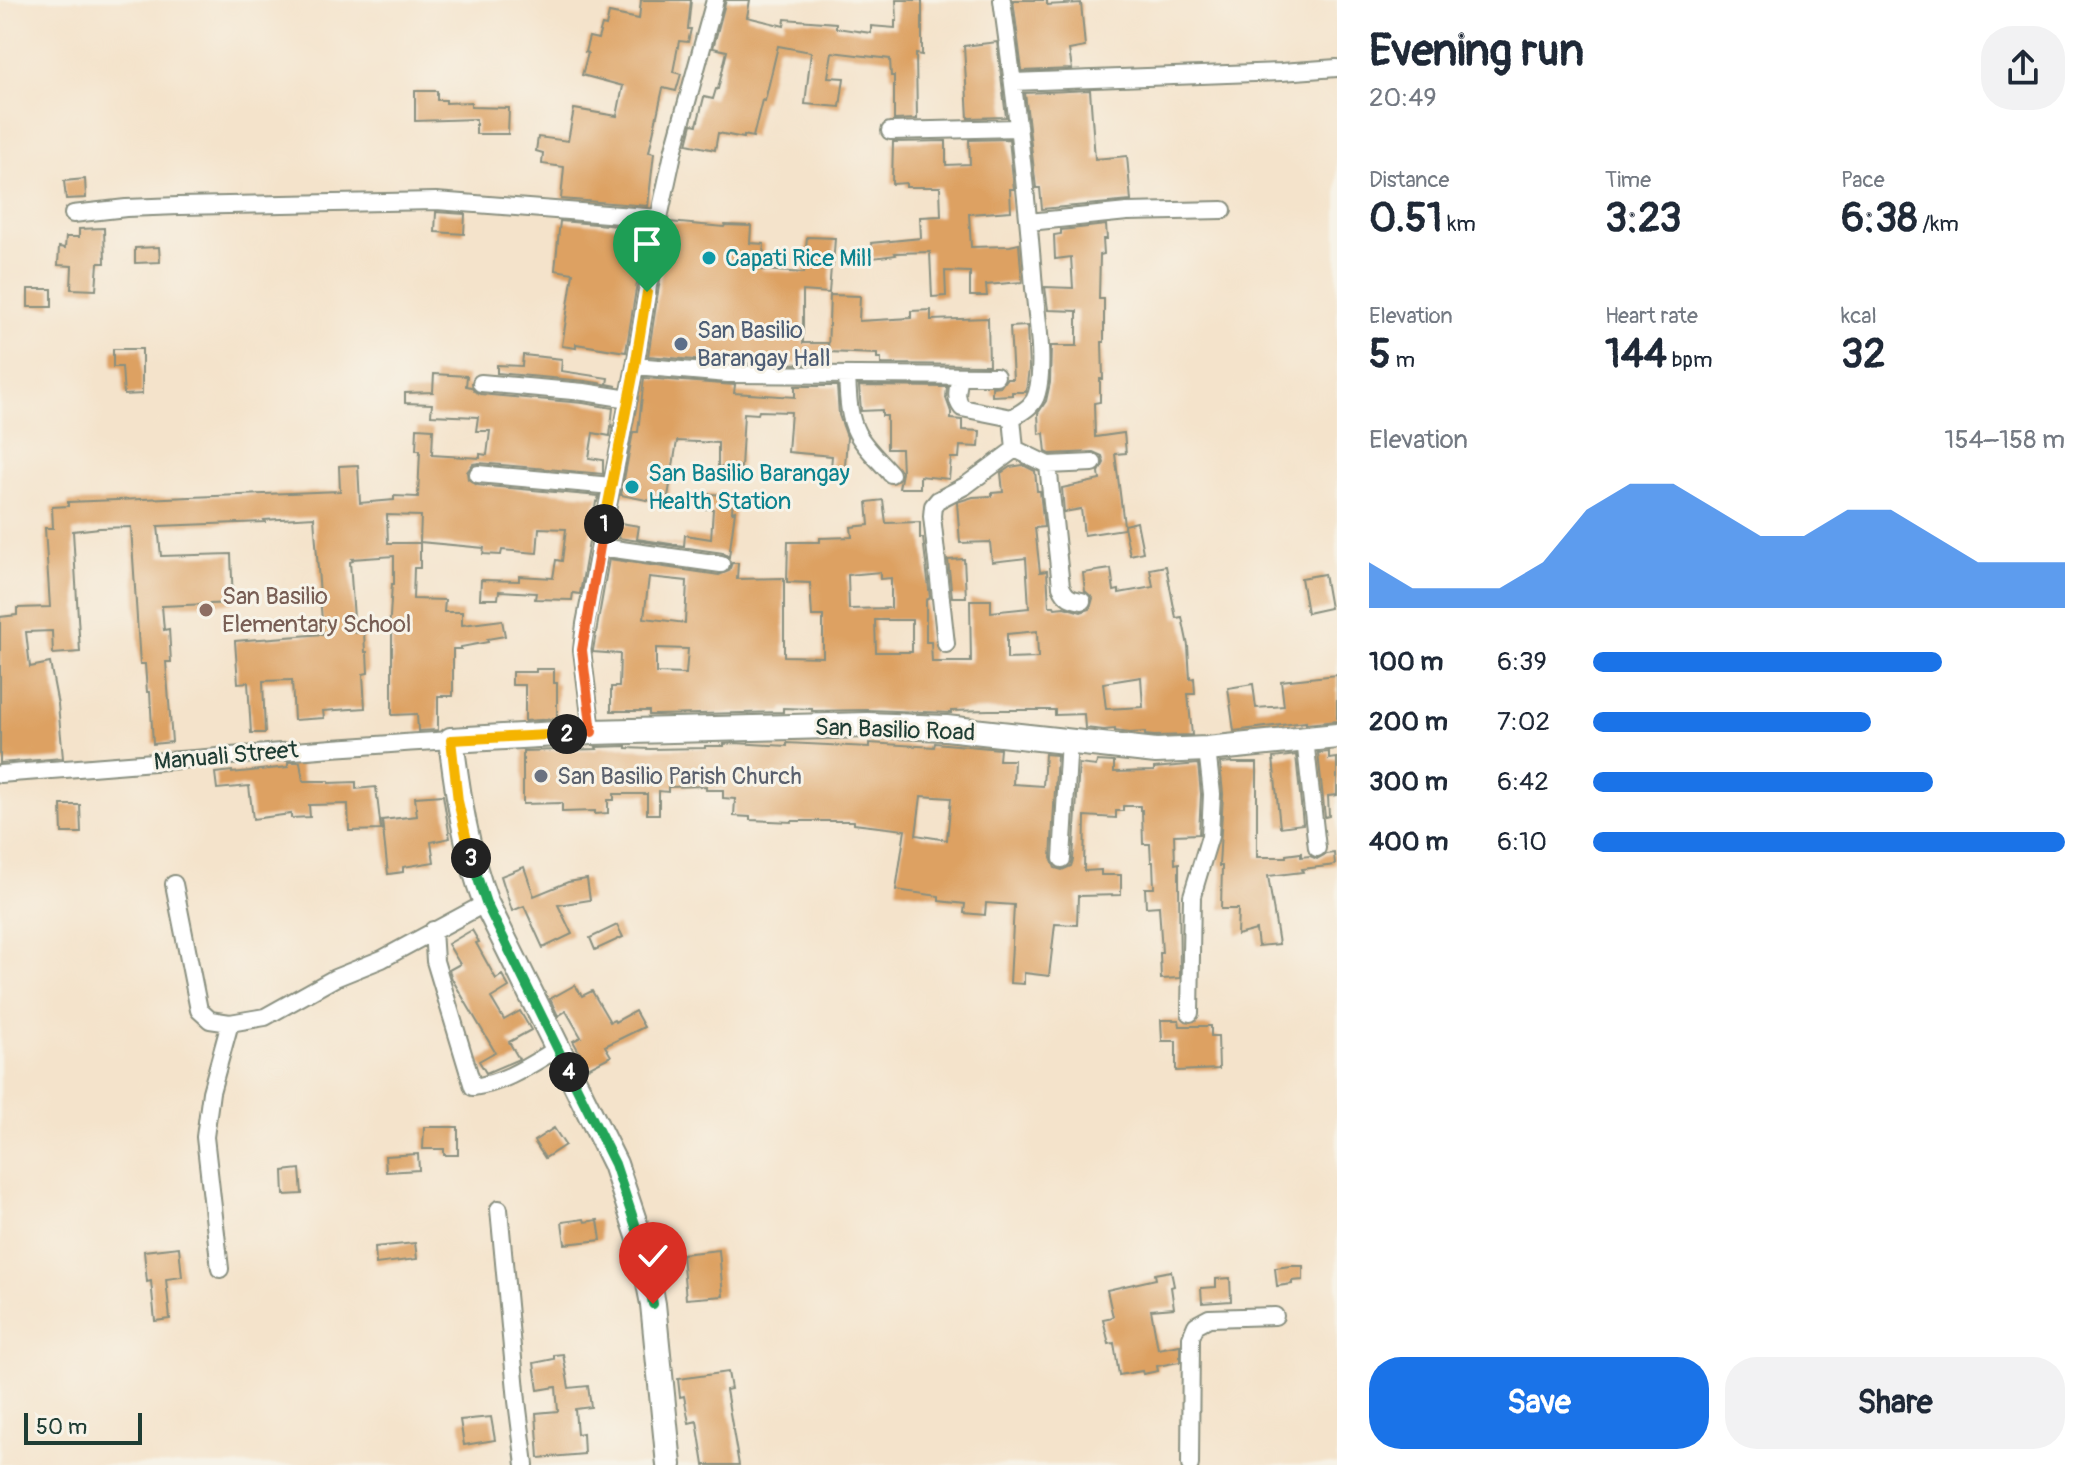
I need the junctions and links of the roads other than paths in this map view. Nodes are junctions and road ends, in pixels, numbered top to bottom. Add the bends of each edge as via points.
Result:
1 (715, 0) edge
2 (1002, 0) edge
3 (1337, 68) edge
4 (1013, 82) junction
5 (1018, 128) junction
6 (890, 131) dead end
7 (1223, 210) dead end
8 (73, 214) dead end
9 (659, 218) junction
10 (1029, 222) junction
11 (635, 366) junction
12 (847, 375) junction
13 (996, 376) dead end
14 (960, 377) junction
15 (481, 383) dead end
16 (629, 399) junction
17 (1012, 418) junction
18 (1015, 449) junction
19 (1093, 463) dead end
20 (1048, 465) junction
21 (478, 474) dead end
22 (891, 474) dead end
23 (612, 486) junction
24 (600, 547) junction
25 (721, 564) dead end
26 (1082, 601) dead end
27 (946, 644) dead end
28 (592, 732) junction
29 (1337, 736) edge
30 (1305, 739) junction
31 (451, 740) junction
32 (1069, 740) junction
33 (1207, 749) junction
34 (0, 774) edge
35 (1317, 848) dead end
36 (1062, 859) dead end
37 (174, 884) dead end
38 (486, 903) junction
39 (433, 930) junction
40 (1190, 1013) dead end
41 (230, 1023) junction
42 (557, 1049) junction
43 (499, 1209) dead end
44 (220, 1269) dead end
45 (1275, 1316) dead end
46 (525, 1465) edge
47 (669, 1465) edge
48 (1190, 1465) edge

1 - 9 street
2 - 4 street
3 - 4 street
4 - 5 street
5 - 6 street
5 - 10 street
7 - 10 street
8 - 9 street via 166,206 436,201
9 - 11 street
10 - 17 street via 1039,383 1031,405
11 - 12 street via 728,374
11 - 16 street
12 - 14 street
12 - 22 street via 855,429
13 - 14 street
14 - 17 street via 957,396 962,408
15 - 16 street
16 - 23 street
17 - 18 street
18 - 20 street
18 - 27 street via 933,506
19 - 20 street
20 - 26 street via 1061,586 1064,594
21 - 23 street
23 - 24 street
24 - 25 street
24 - 28 street via 582,650
28 - 31 street, San Basilio Road
28 - 32 street, San Basilio Road via 867,725
29 - 30 street, San Basilio Road
30 - 33 street, San Basilio Road
30 - 35 street
31 - 34 street, Manuali Street
31 - 38 street via 458,801
32 - 33 street, San Basilio Road via 1156,751
32 - 36 street
33 - 40 street via 1210,836 1192,896
37 - 41 street via 199,1010 210,1020
38 - 39 street
38 - 42 street
39 - 41 street via 265,1017
39 - 42 street via 435,961 473,1087 508,1078
41 - 44 street via 205,1137
42 - 47 street via 615,1164 641,1242 653,1304
43 - 46 street
45 - 48 street via 1209,1318 1196,1325 1191,1337

